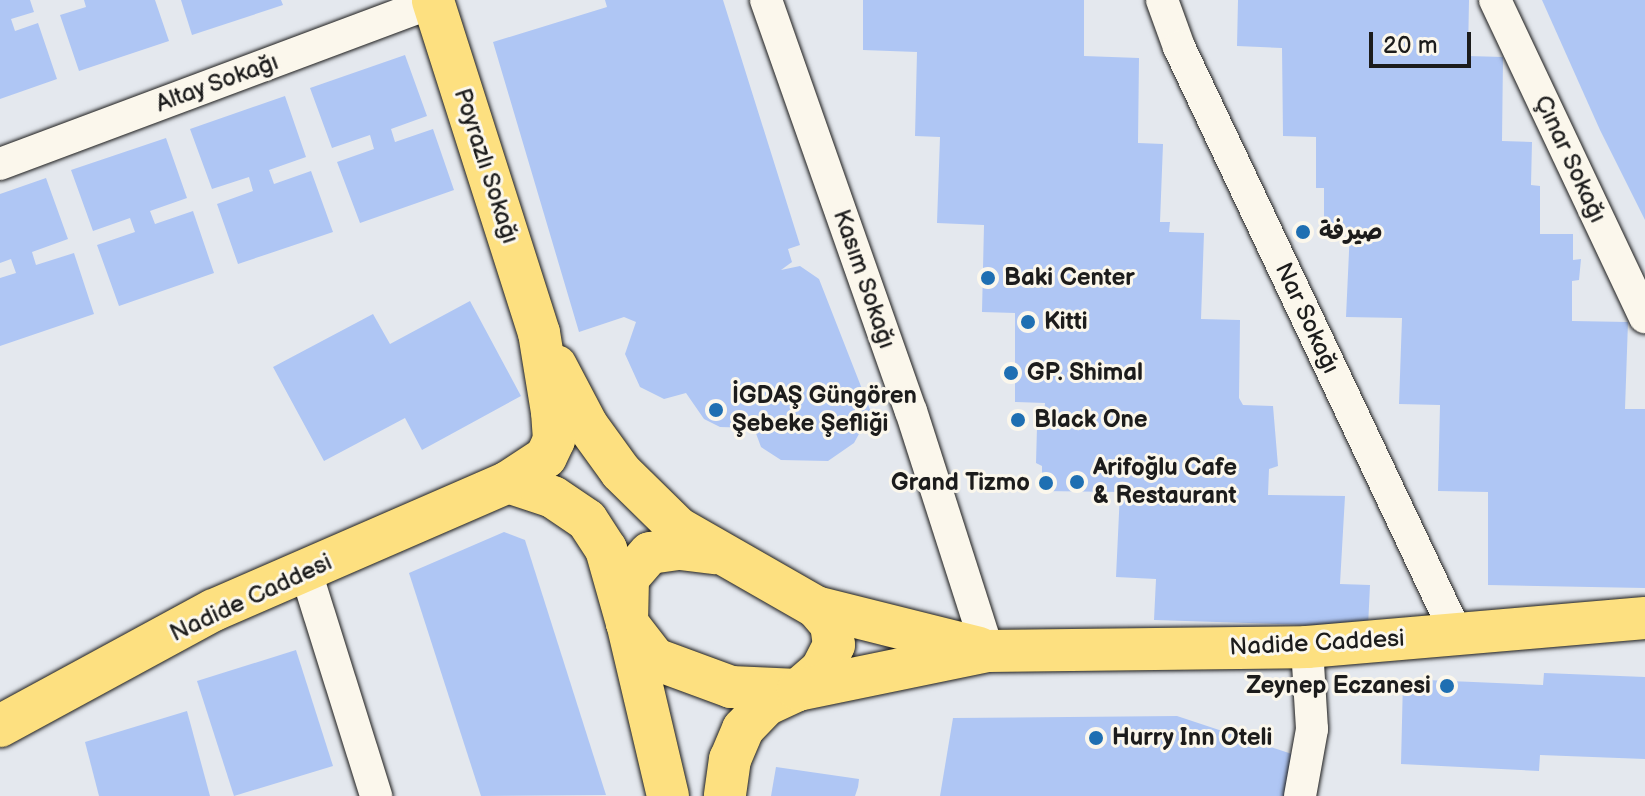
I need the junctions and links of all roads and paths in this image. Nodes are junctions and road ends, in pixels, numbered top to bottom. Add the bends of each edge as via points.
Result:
1 (766, 0) edge
2 (1162, 0) edge
3 (1495, 0) edge
4 (433, 1) edge
5 (0, 164) edge
6 (1645, 317) edge
7 (539, 333) junction
8 (508, 482) junction
9 (720, 553) junction
10 (306, 572) junction
11 (816, 607) junction
12 (1645, 618) edge
13 (627, 623) junction
14 (1456, 633) junction
15 (1307, 647) junction
16 (988, 651) junction
17 (798, 690) junction
18 (0, 726) edge
19 (376, 796) edge
20 (668, 796) edge
21 (725, 796) edge
22 (1300, 796) edge

1 - 16 street, Kasım Sokağı via 911,411
2 - 14 street, Nar Sokağı via 1179,47
3 - 6 street, Çınar Sokağı
4 - 5 street, Altay Sokağı
4 - 7 main road, Poyrazlı Sokağı
7 - 8 main road, Nadide Caddesi via 554,440 546,457
7 - 9 main road via 587,425 621,472 678,528
8 - 10 main road, Nadide Caddesi
8 - 13 main road via 553,497 587,520 606,549
9 - 11 main road
9 - 13 main road via 650,553 628,578
10 - 18 main road, Nadide Caddesi via 214,610
10 - 19 street
11 - 16 main road
11 - 17 main road via 831,624 834,645 822,669
12 - 14 main road, Nadide Caddesi
13 - 17 main road via 655,659 687,674 731,687
13 - 20 main road
14 - 15 main road, Nadide Caddesi
15 - 16 main road, Nadide Caddesi
15 - 22 street via 1312,729
16 - 17 main road
17 - 21 main road via 766,705 743,729 730,759

